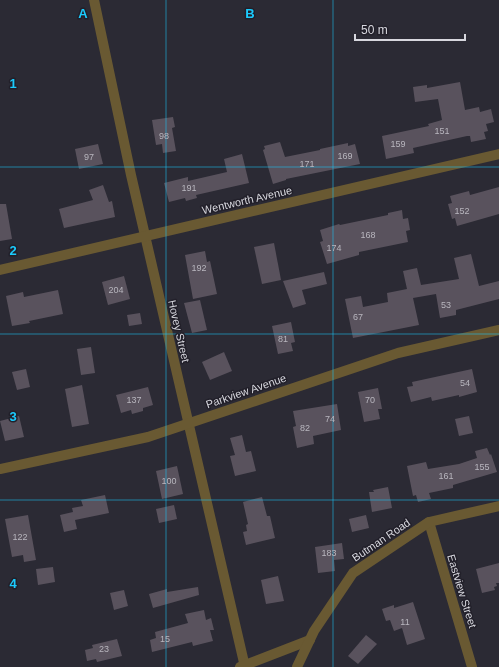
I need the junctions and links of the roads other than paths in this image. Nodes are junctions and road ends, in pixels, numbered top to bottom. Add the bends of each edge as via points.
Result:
1 (94, 0) edge
2 (499, 154) edge
3 (145, 236) junction
4 (0, 270) edge
5 (499, 330) edge
6 (188, 423) junction
7 (0, 469) edge
8 (499, 506) edge
9 (429, 522) junction
10 (310, 640) junction
11 (244, 666) edge
12 (297, 667) edge
13 (472, 667) edge

1 - 3 street, Hovey Street
2 - 3 street, Wentworth Avenue
3 - 4 street, Wentworth Avenue
3 - 6 street, Hovey Street
5 - 6 street, Parkview Avenue via 398,352
6 - 7 street, Parkview Avenue via 148,437
6 - 11 street, Hovey Street
8 - 9 street, Butman Road
9 - 10 street, Butman Road via 353,573
9 - 13 street, Eastview Street
10 - 11 street
10 - 12 street, Butman Road

